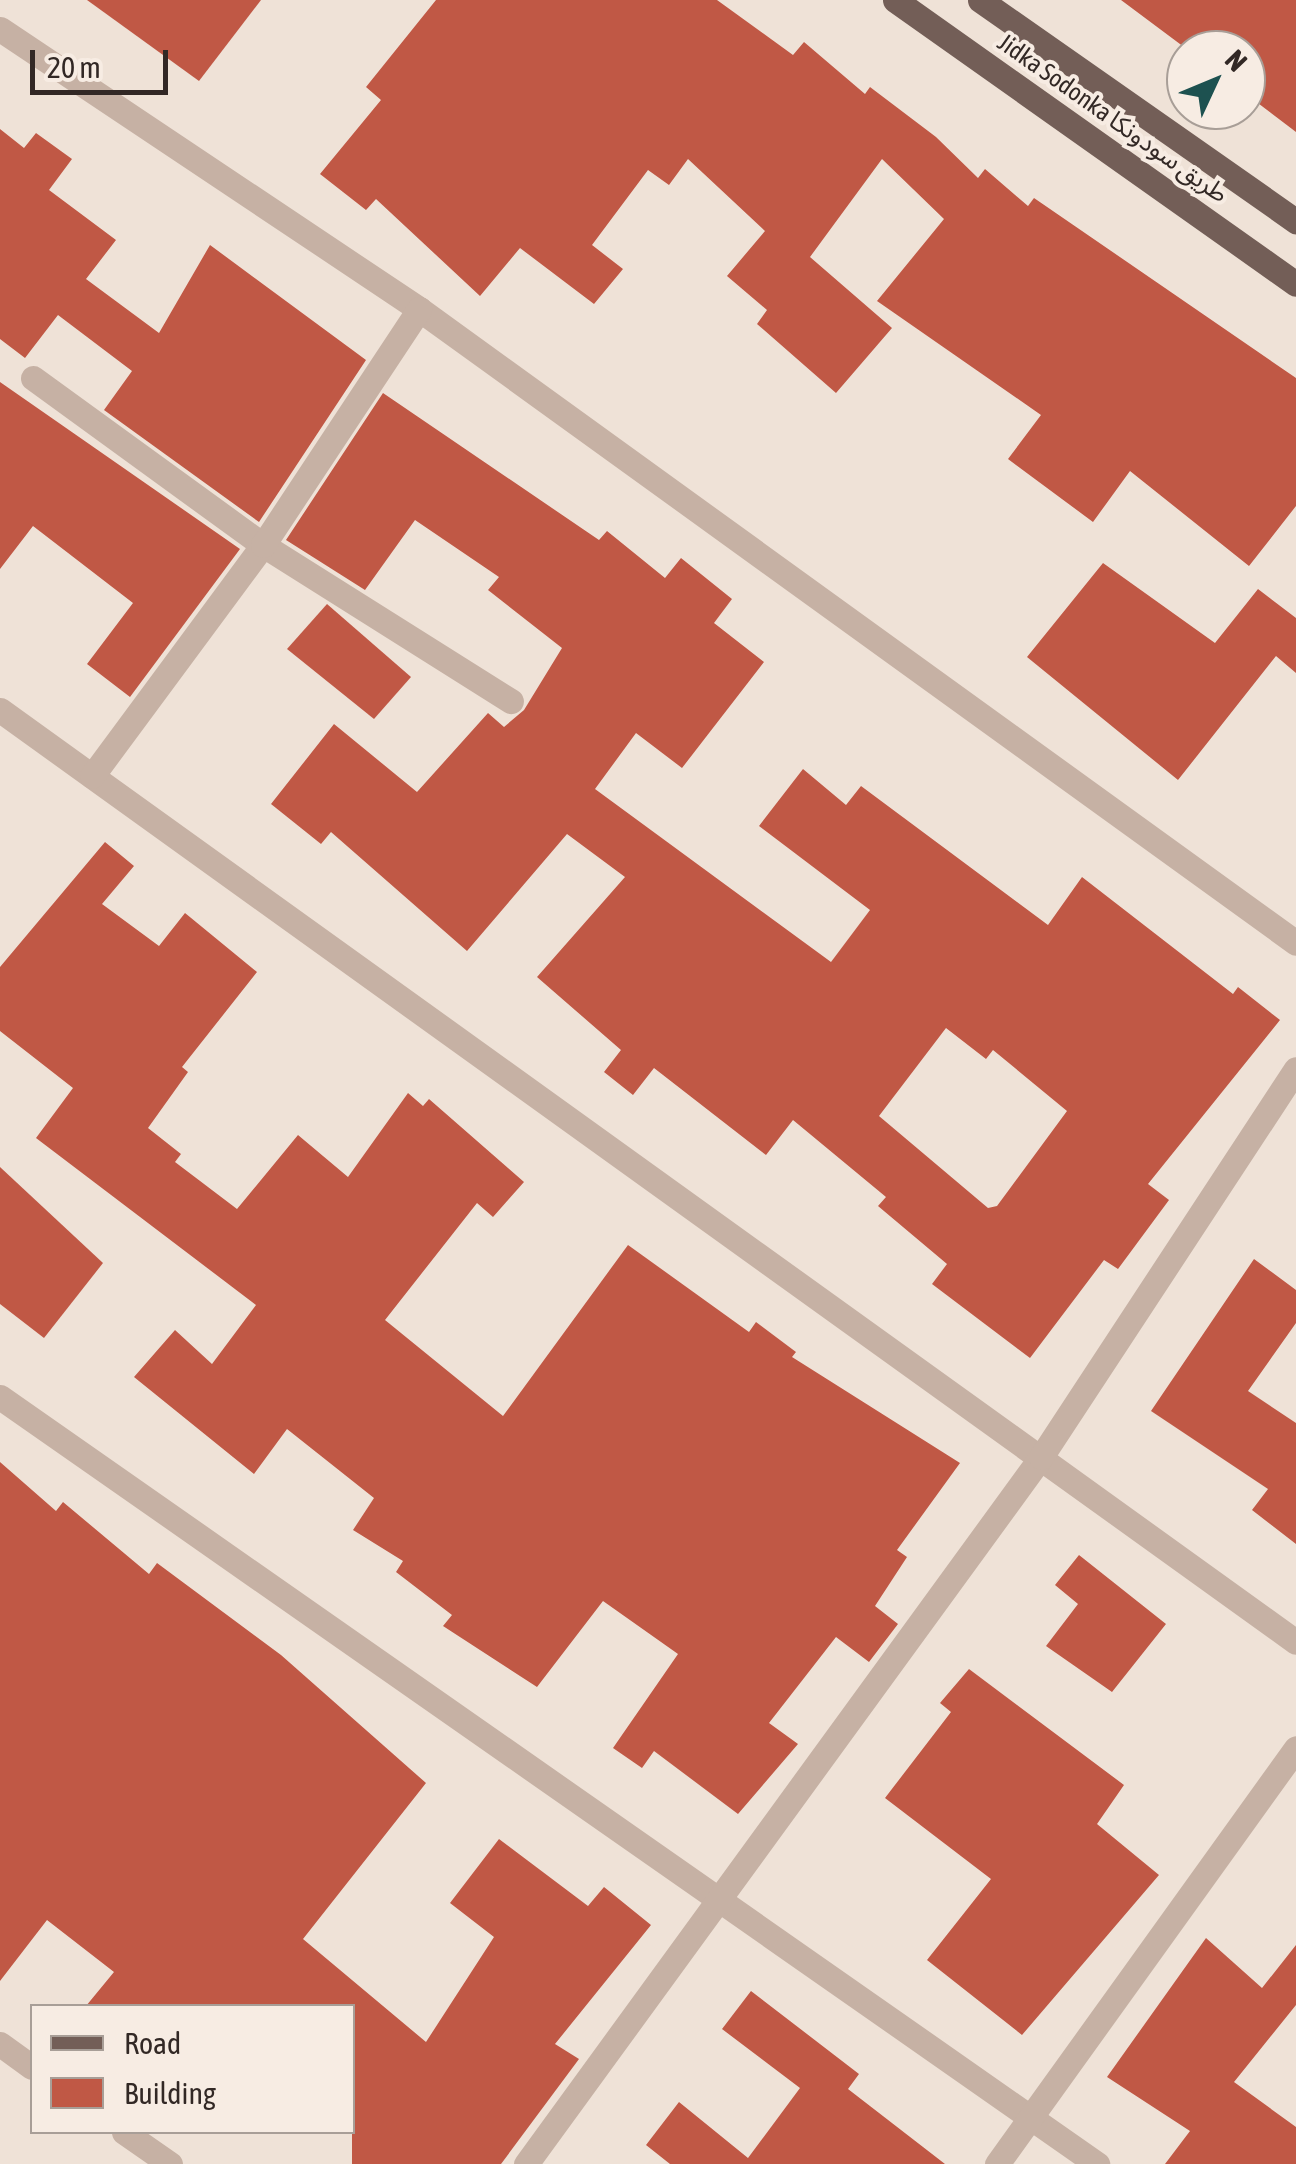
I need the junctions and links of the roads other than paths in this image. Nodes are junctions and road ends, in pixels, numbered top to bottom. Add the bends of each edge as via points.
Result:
1 (896, 0) edge
2 (980, 0) edge
3 (0, 29) edge
4 (1296, 221) edge
5 (1296, 284) edge
6 (418, 309) junction
7 (33, 378) dead end
8 (263, 545) junction
9 (512, 701) dead end
10 (0, 710) edge
11 (92, 776) junction
12 (1296, 943) edge
13 (1296, 1068) edge
14 (0, 1397) edge
15 (1041, 1457) junction
16 (1296, 1642) edge
17 (1296, 1748) edge
18 (722, 1901) junction
19 (0, 2044) edge
20 (30, 2066) edge
21 (1028, 2120) junction
22 (127, 2134) edge
23 (170, 2164) edge
24 (526, 2164) edge
25 (997, 2164) edge
26 (1097, 2164) edge

1 - 5 main road, Jidka Sodonka طريق سودونكا
2 - 4 main road, Jidka Sodonka طريق سودونكا
3 - 6 street
6 - 8 street
6 - 12 street
7 - 8 street
8 - 9 street
8 - 11 street
10 - 11 street
11 - 15 street
13 - 15 street
14 - 18 street
15 - 16 street
15 - 18 street
17 - 21 street
18 - 21 street
18 - 24 street
19 - 20 street
21 - 25 street
21 - 26 street
22 - 23 street

